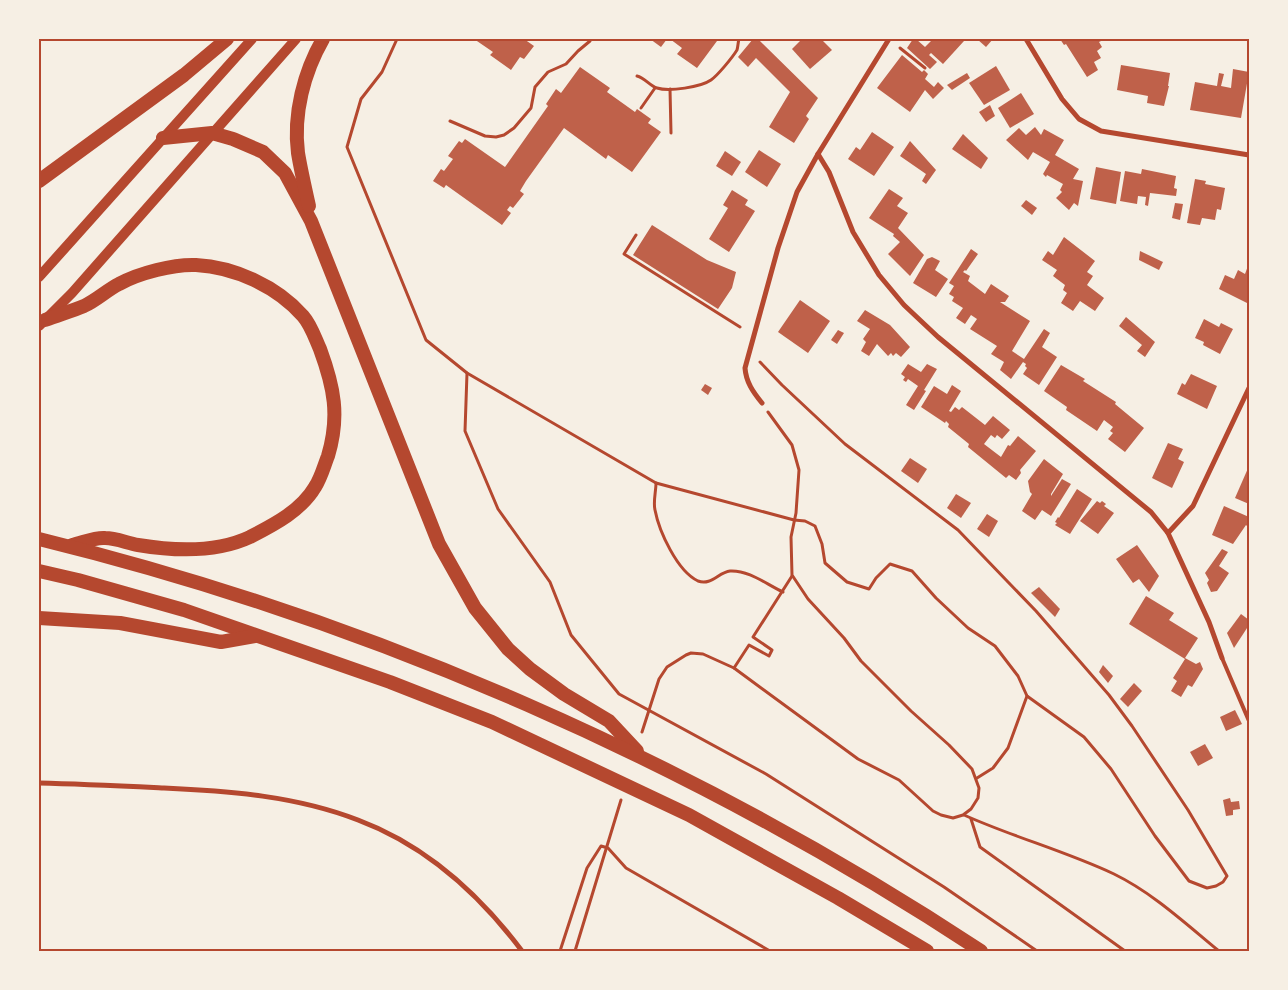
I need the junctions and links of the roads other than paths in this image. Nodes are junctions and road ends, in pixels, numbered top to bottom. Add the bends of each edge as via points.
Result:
1 (227, 39) edge
2 (252, 39) edge
3 (296, 39) edge
4 (323, 39) edge
5 (889, 39) edge
6 (1026, 39) edge
7 (212, 133) junction
8 (163, 138) junction
9 (818, 154) junction
10 (1249, 155) edge
11 (39, 181) edge
12 (312, 221) junction
13 (39, 277) edge
14 (42, 323) edge
15 (1249, 388) edge
16 (762, 403) road end
17 (1168, 533) junction
18 (39, 538) edge
19 (70, 546) junction
20 (39, 571) edge
21 (39, 618) edge
22 (257, 635) junction
23 (1222, 658) joint
24 (1249, 721) edge
25 (645, 758) junction
26 (39, 783) edge
27 (522, 951) edge
28 (927, 951) edge
29 (982, 951) edge

1 - 11 highway via 184,75
2 - 8 main road
3 - 7 main road
4 - 12 highway via 308,70 298,124 298,152
5 - 9 street
6 - 10 street via 1062,99 1079,119 1102,131
7 - 8 highway
7 - 12 highway via 250,145 275,162 285,173
7 - 14 main road via 72,294
8 - 13 main road
9 - 16 street via 797,192 749,350 746,374 752,391
9 - 17 street via 829,172 853,232 879,275 904,305 938,337 1151,512
12 - 25 highway via 435,536 475,608 508,649 530,669 608,721
14 - 19 highway via 85,305 135,277 187,266 216,267 265,286 303,317 313,332 333,389 333,437 324,467 315,488 289,514 248,538 225,545 176,550 104,538
15 - 17 street via 1193,506
17 - 23 street
18 - 19 highway
19 - 25 highway via 201,582 408,655
20 - 22 highway via 175,608
21 - 22 highway via 120,623 221,642
22 - 28 highway via 492,722 580,763 689,815
23 - 24 lane
25 - 29 highway via 846,866
26 - 27 street via 230,791 294,801 359,820 408,844 468,889

